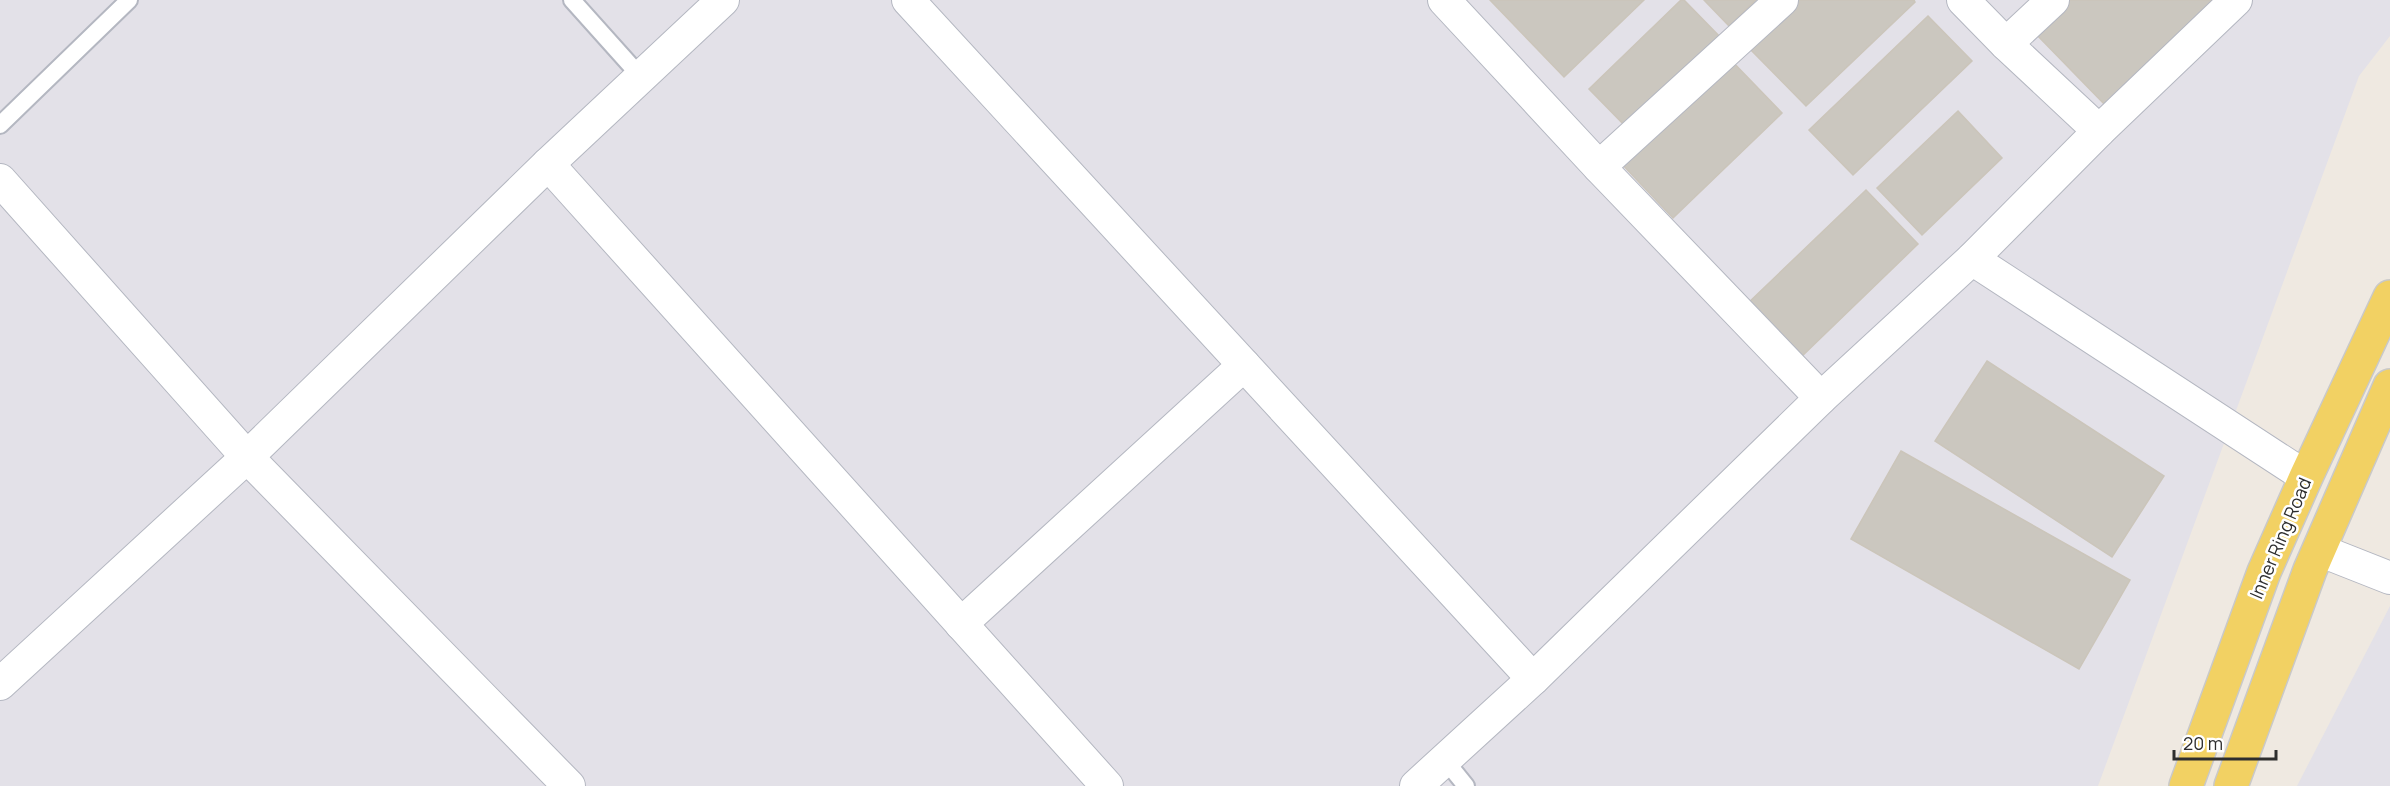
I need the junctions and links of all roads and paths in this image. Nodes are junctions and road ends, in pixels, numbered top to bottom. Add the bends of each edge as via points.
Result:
1 (129, 0) edge
2 (572, 0) edge
3 (723, 0) edge
4 (908, 0) edge
5 (1444, 0) edge
6 (1782, 0) edge
7 (1963, 0) edge
8 (2053, 0) edge
9 (2236, 0) edge
10 (2006, 44) junction
11 (641, 77) junction
12 (0, 125) edge
13 (2099, 131) junction
14 (548, 164) junction
15 (1599, 167) junction
16 (0, 180) edge
17 (1972, 259) junction
18 (2390, 297) edge
19 (1244, 365) junction
20 (2390, 386) edge
21 (1821, 398) junction
22 (247, 457) junction
23 (2306, 477) junction
24 (2319, 550) junction
25 (2390, 578) edge
26 (961, 624) junction
27 (1533, 679) junction
28 (0, 684) edge
29 (1445, 760) junction
30 (569, 786) edge
31 (1107, 786) edge
32 (1416, 786) edge
33 (1466, 786) edge
34 (2186, 786) edge
35 (2231, 786) edge

1 - 12 lane
2 - 11 lane
3 - 11 street
4 - 19 street
5 - 15 street
6 - 15 street
7 - 10 street
8 - 10 street
9 - 13 street
10 - 13 street
11 - 14 street
13 - 17 street
14 - 22 street
14 - 26 street
15 - 21 street
16 - 22 street
17 - 21 street
17 - 23 street
18 - 23 main road, Inner Ring Road
19 - 26 street
19 - 27 street
20 - 24 main road
21 - 27 street
22 - 28 street
22 - 30 street
23 - 34 main road, Inner Ring Road via 2264,572
24 - 25 street
24 - 35 main road
26 - 31 street
27 - 29 street
29 - 32 street
29 - 33 lane

